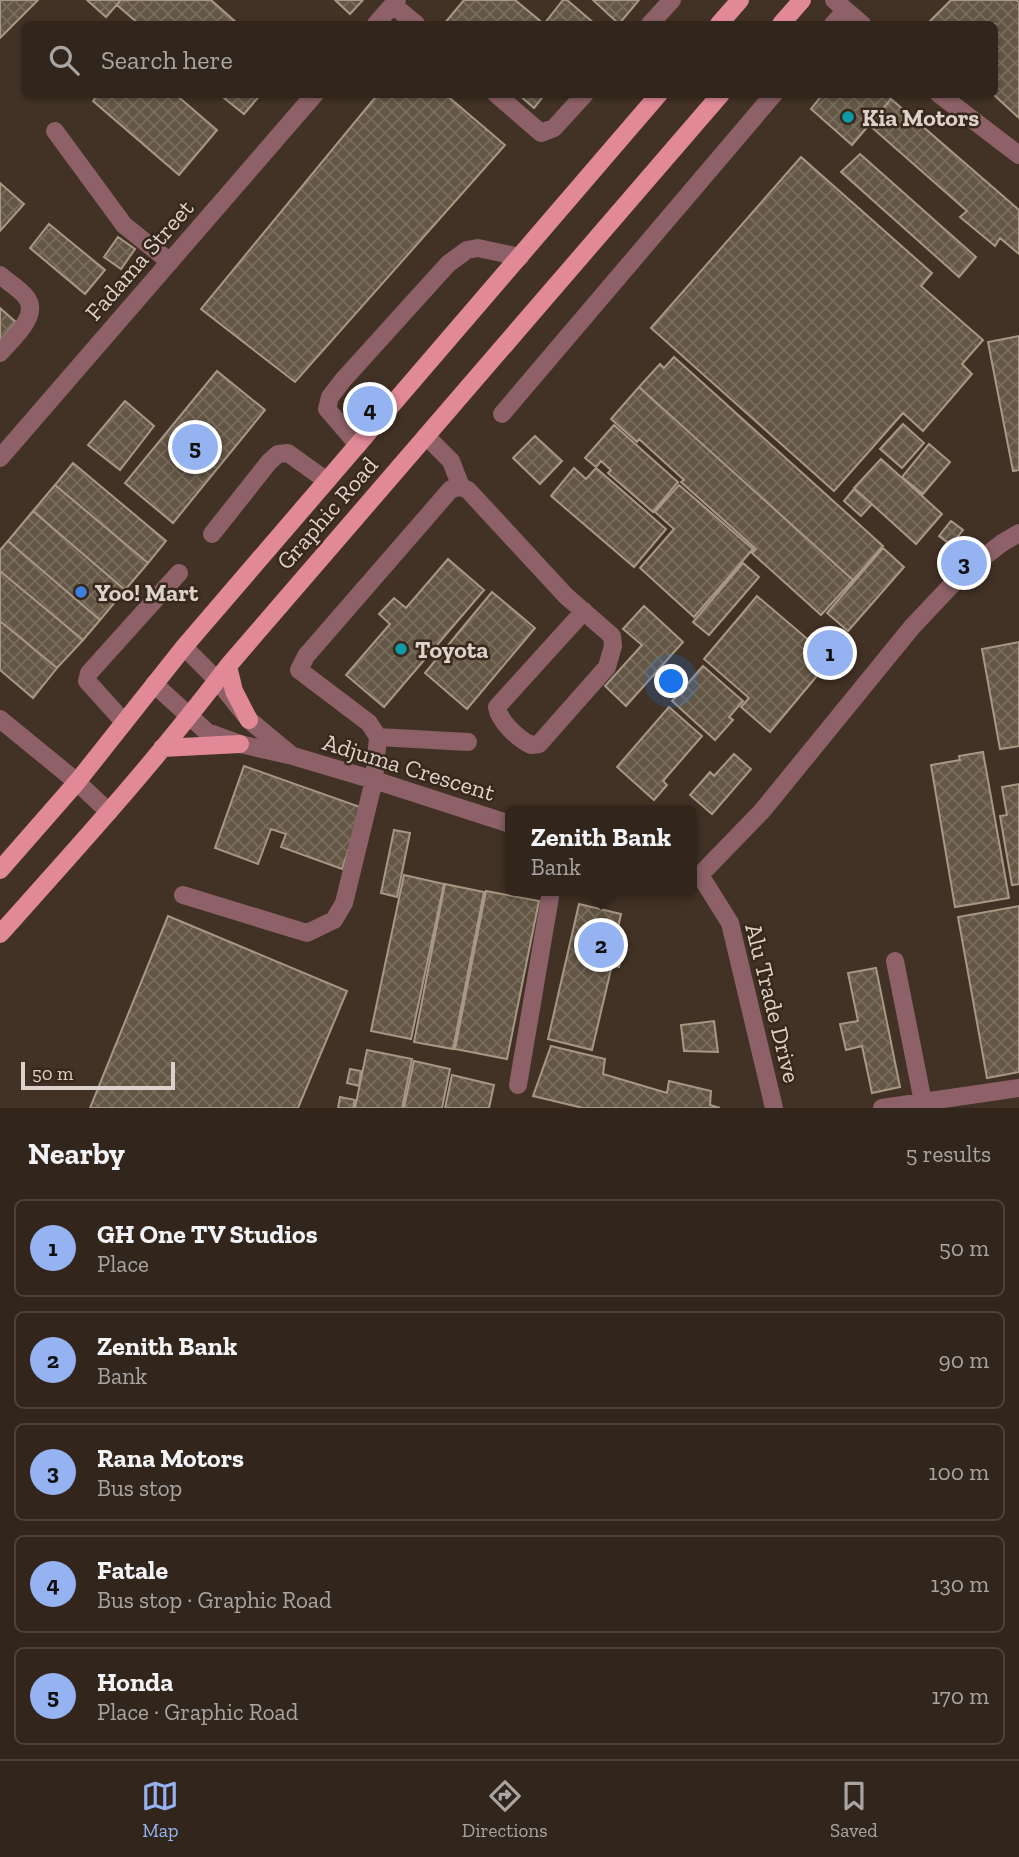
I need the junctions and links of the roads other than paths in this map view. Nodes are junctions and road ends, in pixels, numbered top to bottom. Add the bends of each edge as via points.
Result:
1 (672, 0) edge
2 (740, 0) edge
3 (802, 0) edge
4 (395, 2) edge
5 (840, 5) edge
6 (379, 21) edge
7 (413, 21) edge
8 (653, 21) edge
9 (722, 21) edge
10 (784, 21) edge
11 (859, 21) edge
12 (312, 98) edge
13 (501, 98) edge
14 (581, 98) edge
15 (656, 98) edge
16 (718, 98) edge
17 (771, 98) edge
18 (944, 98) edge
19 (55, 131) dead end
20 (1019, 155) edge
21 (520, 257) junction
22 (170, 262) junction
23 (0, 275) edge
24 (0, 353) edge
25 (502, 414) dead end
26 (426, 436) junction
27 (358, 445) junction
28 (0, 458) edge
29 (327, 481) junction
30 (461, 487) junction
31 (1019, 533) edge
32 (212, 534) dead end
33 (179, 573) dead end
34 (584, 611) junction
35 (184, 647) junction
36 (222, 673) junction
37 (154, 684) junction
38 (189, 717) junction
39 (0, 719) edge
40 (124, 722) junction
41 (378, 737) junction
42 (468, 743) dead end
43 (240, 744) junction
44 (162, 748) junction
45 (293, 756) junction
46 (374, 780) junction
47 (77, 782) junction
48 (109, 812) junction
49 (505, 822) edge
50 (2, 865) edge
51 (697, 873) edge
52 (697, 875) edge
53 (183, 895) dead end
54 (550, 896) edge
55 (0, 934) edge
56 (895, 961) dead end
57 (518, 1085) dead end
58 (1019, 1088) edge
59 (923, 1102) junction
60 (774, 1108) edge
61 (883, 1108) edge

1 - 8 street
2 - 9 main road
3 - 10 main road
4 - 6 street
4 - 7 street
5 - 11 street
12 - 22 street, Fadama Street
13 - 14 street via 541,133 554,128
15 - 21 main road, Graphic Road
16 - 26 main road, Graphic Road
17 - 25 street
18 - 20 street
19 - 22 street via 124,225
21 - 27 main road, Graphic Road
21 - 27 street via 467,250 448,264 343,380 327,409
22 - 28 street, Fadama Street
23 - 24 street via 27,298 31,308
26 - 30 street via 451,461
26 - 36 main road, Graphic Road
27 - 29 main road, Graphic Road
29 - 32 street via 288,453 278,454
29 - 35 main road, Graphic Road
30 - 34 street via 468,489
30 - 41 street via 451,489 306,656 299,670 369,723
31 - 51 street via 961,575 912,627 762,811
33 - 40 street via 89,673 87,681
34 - 34 street via 612,636 611,657 539,744 531,745 511,729 497,707
35 - 36 street, Adjuma Crescent
35 - 37 main road, Graphic Road
36 - 38 main road, Graphic Road
36 - 45 street, Adjuma Crescent via 249,720
37 - 38 street, Adjuma Crescent
37 - 40 main road, Graphic Road
38 - 43 street, Adjuma Crescent via 207,732
38 - 44 main road, Graphic Road
39 - 47 street
40 - 47 main road, Graphic Road
41 - 42 street
41 - 46 street
43 - 44 main road
43 - 45 street, Adjuma Crescent
44 - 48 main road, Graphic Road
45 - 46 street, Adjuma Crescent
46 - 49 street, Adjuma Crescent
46 - 53 street via 344,903 334,920 307,933
47 - 48 street
47 - 50 main road, Graphic Road
48 - 55 main road, Graphic Road
52 - 60 street, Alu Trade Drive via 730,923
54 - 57 street
56 - 59 street
58 - 59 street
59 - 61 street

